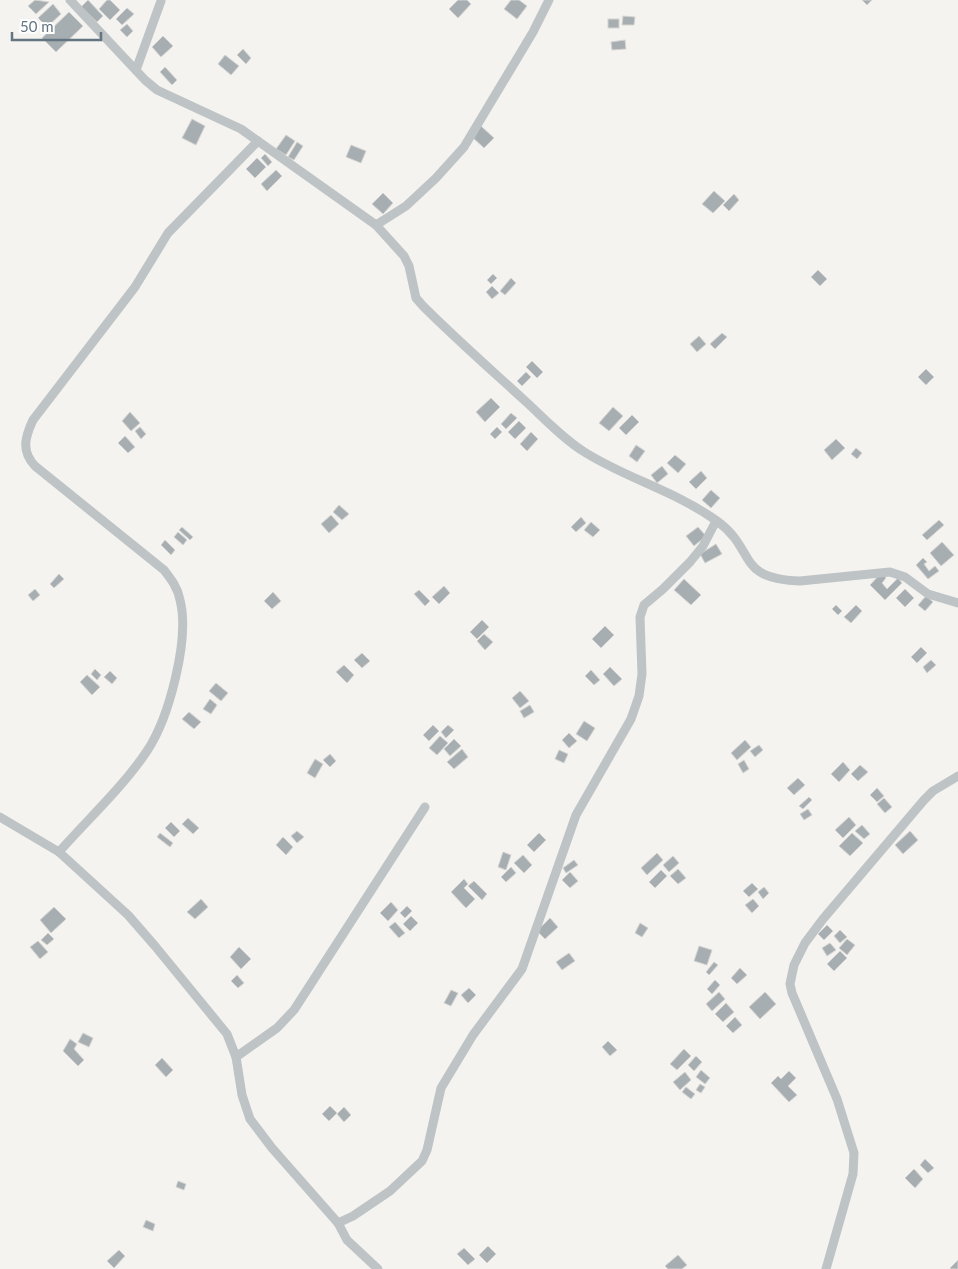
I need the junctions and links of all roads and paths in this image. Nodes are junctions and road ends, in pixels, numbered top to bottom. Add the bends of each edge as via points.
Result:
1 (70, 0) edge
2 (550, 0) edge
3 (161, 1) edge
4 (136, 70) junction
5 (258, 142) junction
6 (376, 225) junction
7 (716, 521) junction
8 (958, 603) edge
9 (958, 776) edge
10 (425, 806) dead end
11 (0, 817) edge
12 (59, 852) junction
13 (236, 1057) junction
14 (338, 1223) junction
15 (378, 1269) edge
16 (826, 1269) edge

1 - 4 street
2 - 6 street via 464,147 406,206
3 - 4 street
4 - 5 street via 157,90 232,124
5 - 6 street
5 - 12 street via 168,233 135,288 33,420 26,435 25,450 35,466 164,570 176,590 183,614 178,664 152,743 132,771
6 - 7 street via 404,256 416,298 423,306 566,438 592,457 675,495
7 - 8 street via 730,533 754,568 769,577 817,580 890,572 905,577 928,594
7 - 14 street via 690,562 644,605 640,617 642,674 631,719 576,815 522,969 473,1036 441,1088 422,1160 390,1191
9 - 16 street via 933,791 852,884 805,943 791,974 792,993 837,1100 855,1163
10 - 13 street via 294,1010 277,1028
11 - 12 street
12 - 13 street via 128,915 155,946 217,1020
13 - 14 street via 242,1095 250,1118
14 - 15 street via 347,1240

